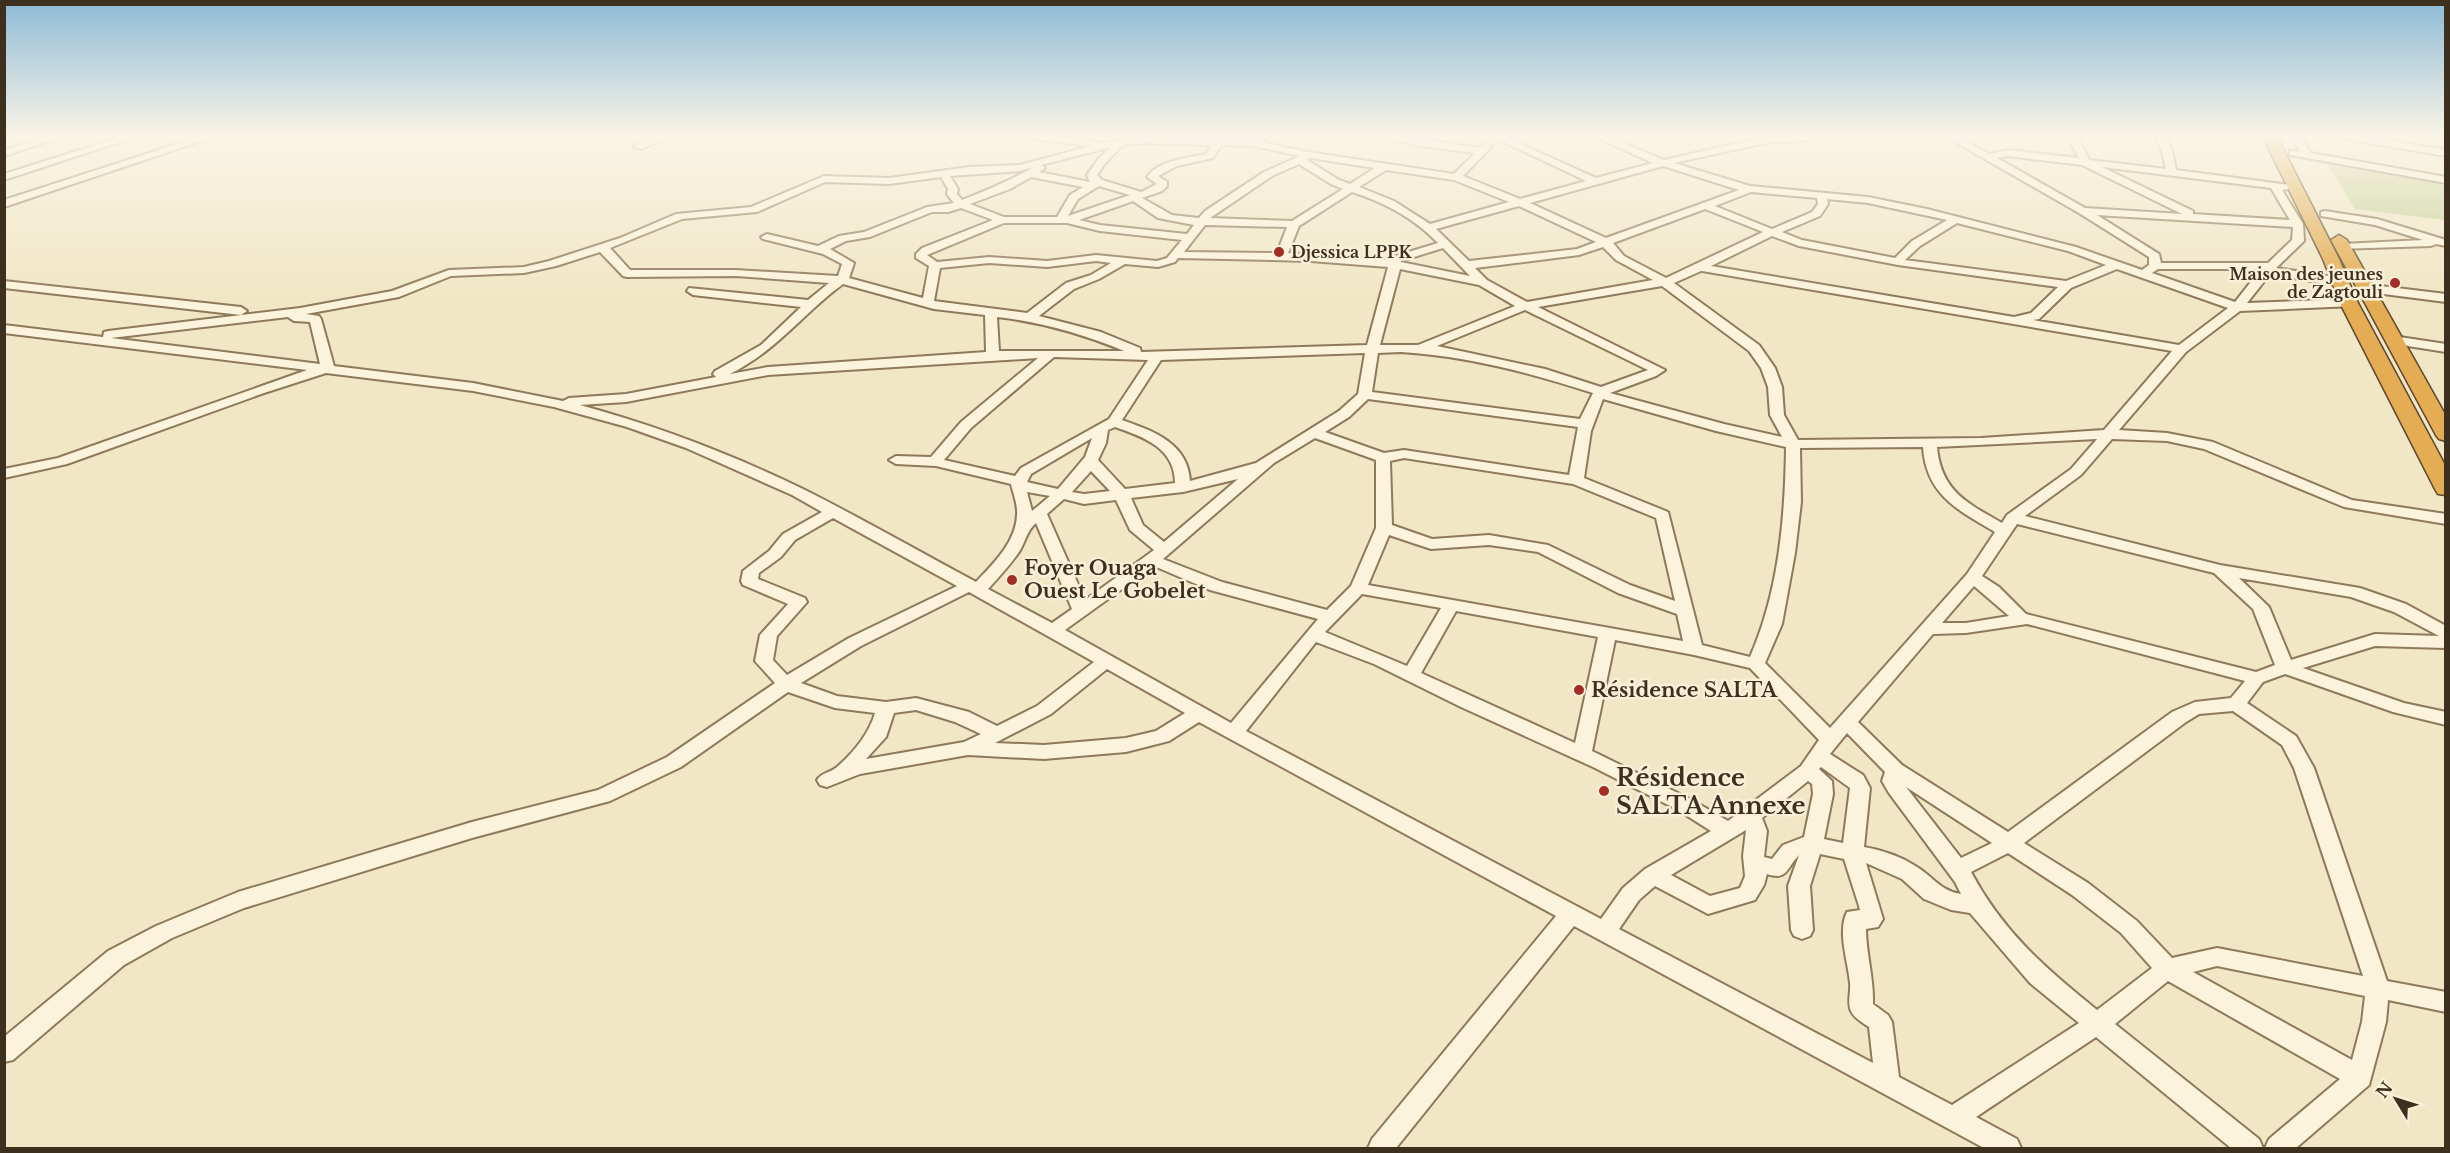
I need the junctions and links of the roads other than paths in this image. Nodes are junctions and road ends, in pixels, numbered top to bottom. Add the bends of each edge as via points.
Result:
1 (50, 189) edge
2 (802, 189) edge
3 (953, 189) edge
4 (1001, 189) edge
5 (1083, 189) edge
6 (1117, 189) edge
7 (1158, 189) edge
8 (1246, 189) edge
9 (1350, 189) edge
10 (1353, 189) edge
11 (1484, 189) edge
12 (1565, 189) edge
13 (1750, 189) joint
14 (2046, 189) edge
15 (2140, 189) edge
16 (2278, 189) edge
17 (2296, 189) edge
18 (2315, 189) edge
19 (1821, 195) junction
20 (1137, 196) junction
21 (1516, 202) junction
22 (4, 204) edge
23 (960, 204) junction
24 (1706, 206) junction
25 (2083, 210) junction
26 (2325, 214) junction
27 (2198, 217) junction
28 (1956, 219) junction
29 (1003, 220) junction
30 (1063, 220) junction
31 (1200, 222) junction
32 (1294, 224) junction
33 (2298, 224) junction
34 (1430, 227) junction
35 (1770, 233) junction
36 (767, 237) dead end
37 (1188, 237) junction
38 (1605, 242) junction
39 (2445, 243) edge
40 (1445, 244) junction
41 (2342, 247) junction
42 (603, 248) junction
43 (820, 250) junction
44 (1579, 252) junction
45 (1175, 255) junction
46 (1281, 256) junction
47 (1620, 258) junction
48 (1122, 261) junction
49 (1898, 262) junction
50 (1393, 264) junction
51 (935, 265) junction
52 (1467, 265) junction
53 (2115, 265) junction
54 (2155, 266) junction
55 (1702, 268) junction
56 (2269, 268) junction
57 (2141, 274) junction
58 (843, 280) junction
59 (1662, 281) junction
60 (1483, 282) junction
61 (2340, 282) junction
62 (4, 284) edge
63 (2067, 285) junction
64 (2364, 288) junction
65 (693, 291) dead end
66 (2445, 297) edge
67 (928, 303) junction
68 (2349, 303) junction
69 (811, 304) junction
70 (1525, 306) junction
71 (2237, 307) junction
72 (991, 313) junction
73 (272, 315) junction
74 (1030, 317) junction
75 (2004, 320) junction
76 (4, 329) edge
77 (85, 339) junction
78 (2393, 340) junction
79 (1374, 348) junction
80 (1420, 348) junction
81 (2445, 348) edge
82 (2181, 349) junction
83 (1050, 354) junction
84 (993, 355) junction
85 (1153, 356) junction
86 (328, 368) junction
87 (706, 381) junction
88 (1601, 393) junction
89 (1365, 395) junction
90 (556, 403) junction
91 (1586, 424) junction
92 (1108, 426) junction
93 (1315, 433) junction
94 (2107, 434) junction
95 (2445, 435) edge
96 (1930, 443) junction
97 (1792, 444) junction
98 (1383, 458) junction
99 (896, 460) dead end
100 (1269, 460) junction
101 (1090, 461) junction
102 (936, 462) junction
103 (4, 474) edge
104 (1576, 480) junction
105 (1018, 483) junction
106 (1183, 487) junction
107 (2445, 489) edge
108 (1062, 495) junction
109 (1122, 495) junction
110 (832, 512) junction
111 (1039, 513) junction
112 (2445, 519) edge
113 (2008, 524) junction
114 (1024, 525) junction
115 (1384, 528) junction
116 (1158, 555) junction
117 (2220, 570) junction
118 (1973, 577) junction
119 (973, 588) junction
120 (1358, 588) junction
121 (1452, 604) junction
122 (1081, 611) junction
123 (1685, 611) junction
124 (1329, 616) junction
125 (2022, 619) junction
126 (1928, 629) junction
127 (1053, 631) junction
128 (1608, 633) junction
129 (2445, 633) edge
130 (1312, 634) junction
131 (2445, 642) edge
132 (1694, 649) junction
133 (1106, 661) junction
134 (1756, 664) junction
135 (2285, 668) junction
136 (1411, 675) junction
137 (2257, 678) junction
138 (786, 684) junction
139 (2236, 704) junction
140 (886, 708) junction
141 (1199, 713) junction
142 (2445, 719) edge
143 (1848, 722) junction
144 (1234, 733) junction
145 (998, 734) junction
146 (1830, 739) junction
147 (968, 748) junction
148 (1582, 754) junction
149 (1814, 764) junction
150 (1895, 770) junction
151 (1749, 816) junction
152 (1726, 830) junction
153 (2010, 842) junction
154 (1813, 846) junction
155 (1855, 854) junction
156 (1756, 863) junction
157 (1957, 869) junction
158 (1653, 875) junction
159 (1977, 905) junction
160 (1571, 913) junction
161 (1802, 930) dead end
162 (1605, 931) junction
163 (2167, 969) junction
164 (2378, 987) junction
165 (2445, 1002) edge
166 (2097, 1023) junction
167 (4, 1052) edge
168 (2360, 1077) junction
169 (1888, 1085) junction
170 (1952, 1119) junction
171 (1381, 1149) edge
172 (2008, 1149) edge
173 (2250, 1149) edge
174 (2278, 1149) edge

1 - 22 street
2 - 42 street via 753,210 680,216
3 - 23 street via 952,194
4 - 23 street
5 - 30 street via 1074,197
6 - 20 street
7 - 20 street
8 - 31 street
9 - 32 street
10 - 34 street via 1389,202
11 - 21 street
12 - 21 street
13 - 19 street
13 - 24 street
14 - 25 street
15 - 27 street
16 - 33 street
17 - 61 highway
18 - 26 highway
19 - 28 street via 1868,200
19 - 35 street via 1822,204 1816,214
20 - 30 street
20 - 31 street via 1147,209 1168,218
21 - 34 street
21 - 38 street
23 - 29 street
23 - 43 street via 945,210 931,209 866,235 843,238
24 - 35 street
24 - 38 street
25 - 27 street
25 - 54 street via 2155,256
26 - 39 street via 2384,224
26 - 41 highway
27 - 33 street
28 - 49 street via 1911,247
28 - 53 street via 2072,249
29 - 30 street
29 - 51 street via 921,253 923,260
30 - 37 street
31 - 32 street
31 - 37 street
32 - 46 street
33 - 56 street via 2298,241
34 - 40 street
35 - 49 street via 1799,243
35 - 55 street
36 - 43 street
37 - 45 street
38 - 44 street
38 - 47 street
39 - 41 street
40 - 50 street via 1396,259
40 - 52 street
41 - 64 highway
42 - 58 street via 627,274 736,273
42 - 73 street via 524,270 449,273 395,294
43 - 58 street via 848,263
44 - 47 street
44 - 52 street
45 - 46 street
45 - 48 street via 1158,264
46 - 50 street
47 - 59 street
48 - 51 street via 1096,258 1047,264 989,260
48 - 74 street via 1070,286
49 - 63 street
50 - 60 street
50 - 79 street
51 - 67 street
52 - 60 street
53 - 57 street
53 - 63 street
54 - 56 street
54 - 57 street
55 - 59 street
55 - 75 street
56 - 61 street
56 - 71 street
57 - 71 street
58 - 67 street
58 - 69 street
59 - 70 street
59 - 97 street via 1754,348 1768,368 1775,387 1777,415
60 - 70 street
61 - 68 highway
62 - 73 street
63 - 75 street via 2035,316
64 - 66 street
64 - 78 highway
65 - 69 street
67 - 72 street
68 - 71 street
68 - 107 highway
69 - 87 street via 773,341
70 - 80 street
70 - 88 street via 1658,370
71 - 82 street
72 - 74 street
72 - 84 street
73 - 77 street
73 - 86 street via 315,319
74 - 85 street via 1097,335
75 - 82 street
76 - 77 street
77 - 86 street
78 - 81 street
78 - 95 highway
79 - 80 street
79 - 85 street
79 - 89 street
80 - 88 street via 1545,373
82 - 94 street
83 - 84 street
83 - 85 street
83 - 102 street via 966,425
84 - 87 street via 768,371
85 - 92 street
86 - 90 street via 473,387
86 - 103 street via 62,461
87 - 90 street via 626,398
88 - 91 street
88 - 97 street
89 - 91 street
89 - 93 street
90 - 110 street via 691,445 747,468
91 - 104 street
92 - 101 street
92 - 105 street via 1026,471
92 - 106 street via 1146,433 1166,446 1181,466
93 - 98 street
93 - 100 street
94 - 96 street
94 - 112 street via 2196,442 2349,504
94 - 113 street via 2076,472
96 - 97 street
96 - 113 street via 1935,476 1948,497
97 - 134 street via 1793,502 1787,554 1773,624
98 - 104 street via 1404,454
98 - 115 street
99 - 102 street
100 - 106 street via 1236,475
100 - 116 street
101 - 108 street
101 - 109 street
102 - 105 street
104 - 123 street via 1663,515
105 - 108 street
105 - 114 street via 1026,514
106 - 109 street
108 - 109 street via 1084,499
108 - 111 street
109 - 116 street via 1136,527
110 - 119 street
110 - 138 street via 789,537 775,554 752,571 749,581 799,603 770,635 764,661
111 - 114 street
111 - 122 street
113 - 117 street
113 - 118 street
114 - 119 street via 1006,560
115 - 120 street
115 - 123 street via 1431,544 1489,540 1542,548 1624,589
116 - 122 street
116 - 124 street via 1216,586
117 - 129 street via 2354,592 2400,608
117 - 135 street via 2261,607
118 - 125 street
118 - 126 street
119 - 127 street
119 - 138 street via 855,642
120 - 121 street
120 - 124 street
121 - 128 street
121 - 136 street
122 - 127 street
123 - 132 street
124 - 130 street
125 - 126 street via 1966,628
125 - 137 street
126 - 143 street
127 - 133 street
128 - 132 street
128 - 148 street
130 - 136 street
130 - 144 street
131 - 135 street via 2375,639
132 - 134 street
133 - 141 street
133 - 145 street via 1044,710
134 - 146 street
135 - 137 street
135 - 142 street via 2400,708
136 - 148 street
137 - 139 street
138 - 140 street via 835,702
138 - 167 street via 674,762 603,796 472,830 238,901 164,932 116,958
139 - 153 street via 2195,708 2179,717
139 - 164 street via 2289,741 2304,768
140 - 145 street via 916,704 962,717
140 - 147 street via 879,732 835,777 857,768
141 - 144 street
141 - 147 street via 1162,736 1126,745 1044,752
143 - 146 street
143 - 150 street
144 - 160 street
145 - 147 street
146 - 149 street
148 - 152 street
149 - 151 street
149 - 154 street via 1823,794
149 - 155 street via 1859,784
150 - 153 street
150 - 157 street via 1896,788
151 - 152 street
151 - 156 street via 1757,835 1753,855
152 - 158 street
153 - 157 street
153 - 163 street via 2129,927
154 - 155 street
154 - 156 street via 1798,844 1777,869
154 - 161 street via 1799,886
155 - 159 street via 1877,857 1910,873 1932,894
155 - 169 street via 1872,918 1854,920 1861,1008 1880,1022
156 - 158 street via 1750,892 1711,905
157 - 159 street
158 - 162 street via 1631,894
159 - 166 street via 2038,976
160 - 162 street
160 - 171 street
162 - 169 street
163 - 164 street via 2217,957
163 - 166 street
163 - 168 street
164 - 165 street
164 - 168 street
166 - 170 street
166 - 173 street
168 - 174 street
169 - 170 street
170 - 172 street

